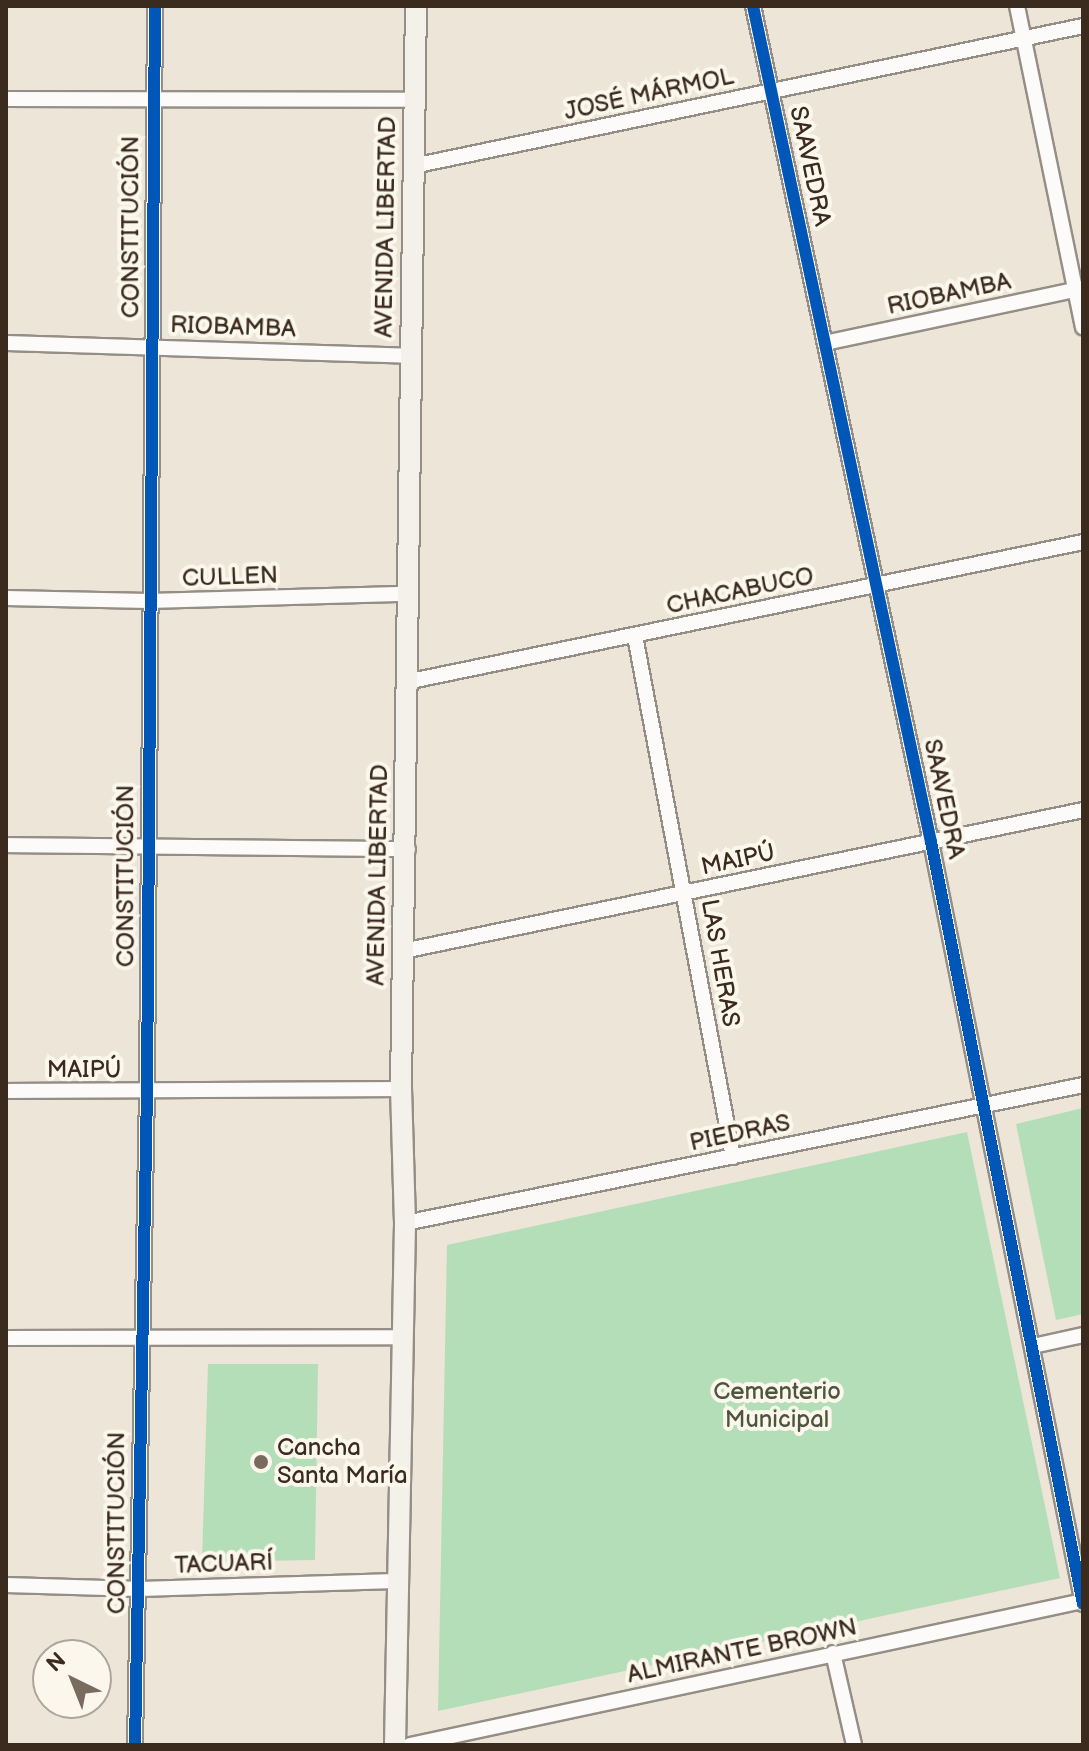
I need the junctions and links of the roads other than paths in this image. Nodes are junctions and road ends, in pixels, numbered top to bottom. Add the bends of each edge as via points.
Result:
1 (155, 6) edge
2 (416, 6) edge
3 (753, 6) edge
4 (1017, 6) edge
5 (1083, 26) edge
6 (1024, 39) junction
7 (771, 92) junction
8 (6, 99) edge
9 (154, 99) junction
10 (414, 100) junction
11 (413, 166) junction
12 (1079, 289) edge
13 (1083, 327) edge
14 (6, 343) edge
15 (825, 343) junction
16 (153, 346) junction
17 (410, 356) junction
18 (1083, 542) edge
19 (877, 585) junction
20 (407, 594) junction
21 (6, 598) edge
22 (149, 601) junction
23 (635, 636) junction
24 (406, 682) junction
25 (1083, 810) edge
26 (931, 842) junction
27 (6, 845) edge
28 (148, 847) junction
29 (408, 849) junction
30 (685, 893) junction
31 (403, 951) junction
32 (1083, 1085) edge
33 (401, 1089) junction
34 (6, 1091) edge
35 (147, 1092) junction
36 (984, 1105) junction
37 (733, 1157) junction
38 (405, 1223) junction
39 (1083, 1335) edge
40 (401, 1337) junction
41 (6, 1338) edge
42 (138, 1340) junction
43 (1033, 1346) junction
44 (395, 1581) junction
45 (6, 1585) edge
46 (140, 1589) junction
47 (1083, 1602) edge
48 (833, 1653) junction
49 (135, 1745) edge
50 (395, 1745) edge
51 (410, 1745) edge
52 (854, 1745) edge

1 - 9 street, CONSTITUCIÓN
2 - 10 main road, AVENIDA LIBERTAD
3 - 7 street, SAAVEDRA
4 - 6 street
5 - 6 street, JOSÉ MÁRMOL
6 - 7 street, JOSÉ MÁRMOL
6 - 12 street
7 - 11 street, JOSÉ MÁRMOL
7 - 15 street, SAAVEDRA
8 - 9 street
9 - 10 street
9 - 16 street, CONSTITUCIÓN
10 - 11 main road, AVENIDA LIBERTAD
11 - 17 main road, AVENIDA LIBERTAD
12 - 13 street
12 - 15 street, RIOBAMBA
14 - 16 street, RIOBAMBA
15 - 19 street, SAAVEDRA
16 - 17 street, RIOBAMBA
16 - 22 street, CONSTITUCIÓN
17 - 20 main road, AVENIDA LIBERTAD
18 - 19 street, CHACABUCO
19 - 23 street, CHACABUCO
19 - 26 street, SAAVEDRA
20 - 22 street, CULLEN
20 - 24 main road, AVENIDA LIBERTAD
21 - 22 street, CULLEN
22 - 28 street, CONSTITUCIÓN
23 - 24 street, CHACABUCO
23 - 30 street, LAS HERAS
24 - 29 main road, AVENIDA LIBERTAD
25 - 26 street, MAIPÚ
26 - 30 street, MAIPÚ
26 - 36 street, SAAVEDRA
27 - 28 street
28 - 29 street
28 - 35 street, CONSTITUCIÓN
29 - 31 main road, AVENIDA LIBERTAD
30 - 31 street, MAIPÚ
30 - 37 street, LAS HERAS
31 - 33 main road, AVENIDA LIBERTAD
32 - 36 street, PIEDRAS
33 - 35 street, MAIPÚ
33 - 38 main road, AVENIDA LIBERTAD
34 - 35 street, MAIPÚ
35 - 42 street, CONSTITUCIÓN
36 - 37 street, PIEDRAS
36 - 43 street, SAAVEDRA
37 - 38 street, PIEDRAS
38 - 40 main road, AVENIDA LIBERTAD
39 - 43 street
40 - 42 street
40 - 44 main road, AVENIDA LIBERTAD
41 - 42 street
42 - 46 street, CONSTITUCIÓN
43 - 47 street, SAAVEDRA
44 - 46 street, TACUARÍ
44 - 50 main road, AVENIDA LIBERTAD
45 - 46 street, TACUARÍ
46 - 49 street, CONSTITUCIÓN
47 - 48 street, ALMIRANTE BROWN
48 - 51 street, ALMIRANTE BROWN
48 - 52 street

